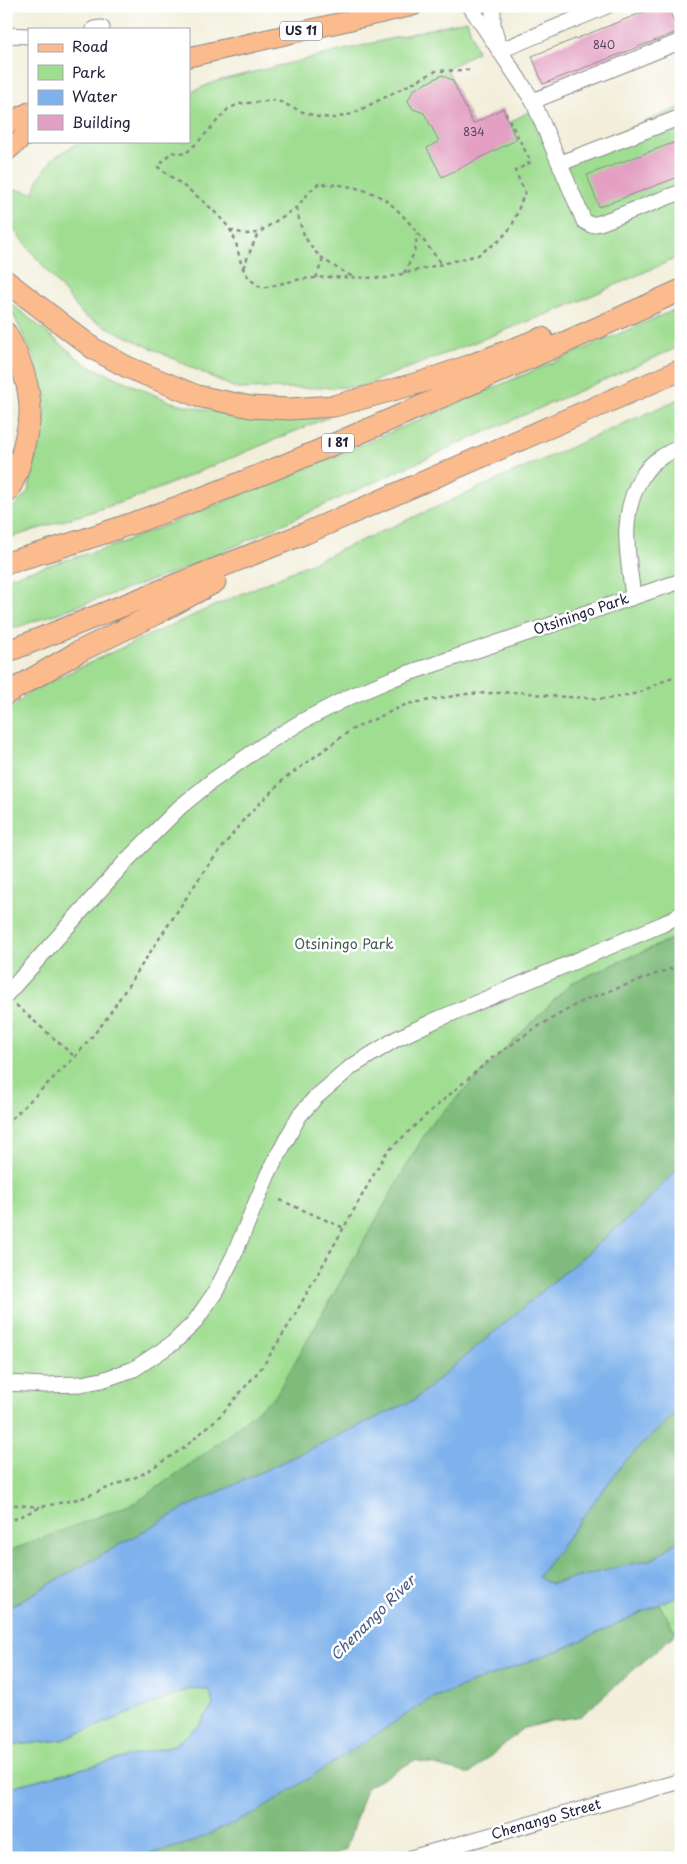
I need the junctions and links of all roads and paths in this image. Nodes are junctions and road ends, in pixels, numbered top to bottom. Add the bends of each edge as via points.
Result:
1 (413, 6) edge
2 (470, 6) edge
3 (493, 6) edge
4 (607, 6) edge
5 (6, 35) edge
6 (28, 36) edge
7 (681, 41) edge
8 (499, 51) junction
9 (190, 57) edge
10 (469, 70) dead end
11 (533, 101) junction
12 (503, 108) dead end
13 (28, 113) edge
14 (681, 117) edge
15 (6, 125) edge
16 (28, 133) edge
17 (6, 152) edge
18 (561, 163) junction
19 (681, 192) edge
20 (297, 207) junction
21 (230, 230) junction
22 (416, 232) junction
23 (258, 233) junction
24 (323, 260) junction
25 (442, 264) junction
26 (242, 268) junction
27 (404, 273) junction
28 (316, 278) junction
29 (355, 278) junction
30 (6, 281) edge
31 (681, 290) edge
32 (661, 300) junction
33 (6, 333) edge
34 (681, 370) edge
35 (681, 447) edge
36 (6, 493) edge
37 (306, 533) junction
38 (6, 563) edge
39 (681, 581) edge
40 (633, 596) junction
41 (6, 652) edge
42 (681, 673) edge
43 (6, 694) edge
44 (681, 914) edge
45 (681, 965) edge
46 (10, 999) edge
47 (75, 1057) junction
48 (6, 1124) edge
49 (280, 1200) dead end
50 (344, 1228) junction
51 (6, 1383) edge
52 (6, 1504) edge
53 (41, 1507) junction
54 (6, 1523) edge
55 (681, 1781) edge
56 (411, 1858) edge

1 - 9 main road, US 11
2 - 8 street
3 - 8 street
4 - 8 street
5 - 6 street
7 - 11 street
8 - 11 street
10 - 21 path via 436,71 352,114 334,118 318,117 276,100 239,104 228,109 185,154 171,152 158,167 199,199
11 - 18 street
12 - 25 path via 531,162 516,172 525,192 512,226 500,240 478,256
13 - 15 main road
14 - 18 street
16 - 17 main road
18 - 19 street via 584,221 592,224
20 - 22 path via 318,184 360,189 383,198
20 - 23 path
20 - 24 path via 307,240
21 - 23 path
21 - 26 path
22 - 25 path
22 - 27 path via 414,254
23 - 26 path
24 - 28 path
24 - 29 path
25 - 27 path
26 - 28 path via 250,281 262,288
27 - 29 path via 386,278
28 - 29 path
30 - 32 highway via 94,349 127,367 197,396 251,407 289,409 334,406 422,382 570,327
31 - 32 highway, I 81
32 - 38 highway, I 81 via 309,456 52,551
33 - 36 highway via 24,372 30,416 20,461
34 - 37 highway
35 - 40 street via 646,470 632,495 626,519
37 - 41 highway
37 - 43 highway via 78,652
39 - 40 street, Otsiningo Park
40 - 46 street, Otsiningo Park via 394,678 300,722 212,781 180,807 128,860
42 - 47 path via 638,693 607,699 512,693 466,694 407,704 351,730 283,780 245,818 204,871 104,1022
44 - 51 street via 436,1020 396,1039 351,1067 299,1116 268,1174 216,1292 194,1324 173,1344 134,1369 102,1380 81,1384
45 - 50 path via 582,1001 492,1058 386,1153
46 - 47 path
47 - 48 path
49 - 50 path
50 - 53 path via 263,1366 221,1414 184,1448 141,1475 82,1498
52 - 53 path
53 - 54 path
55 - 56 street, Chenango Street

